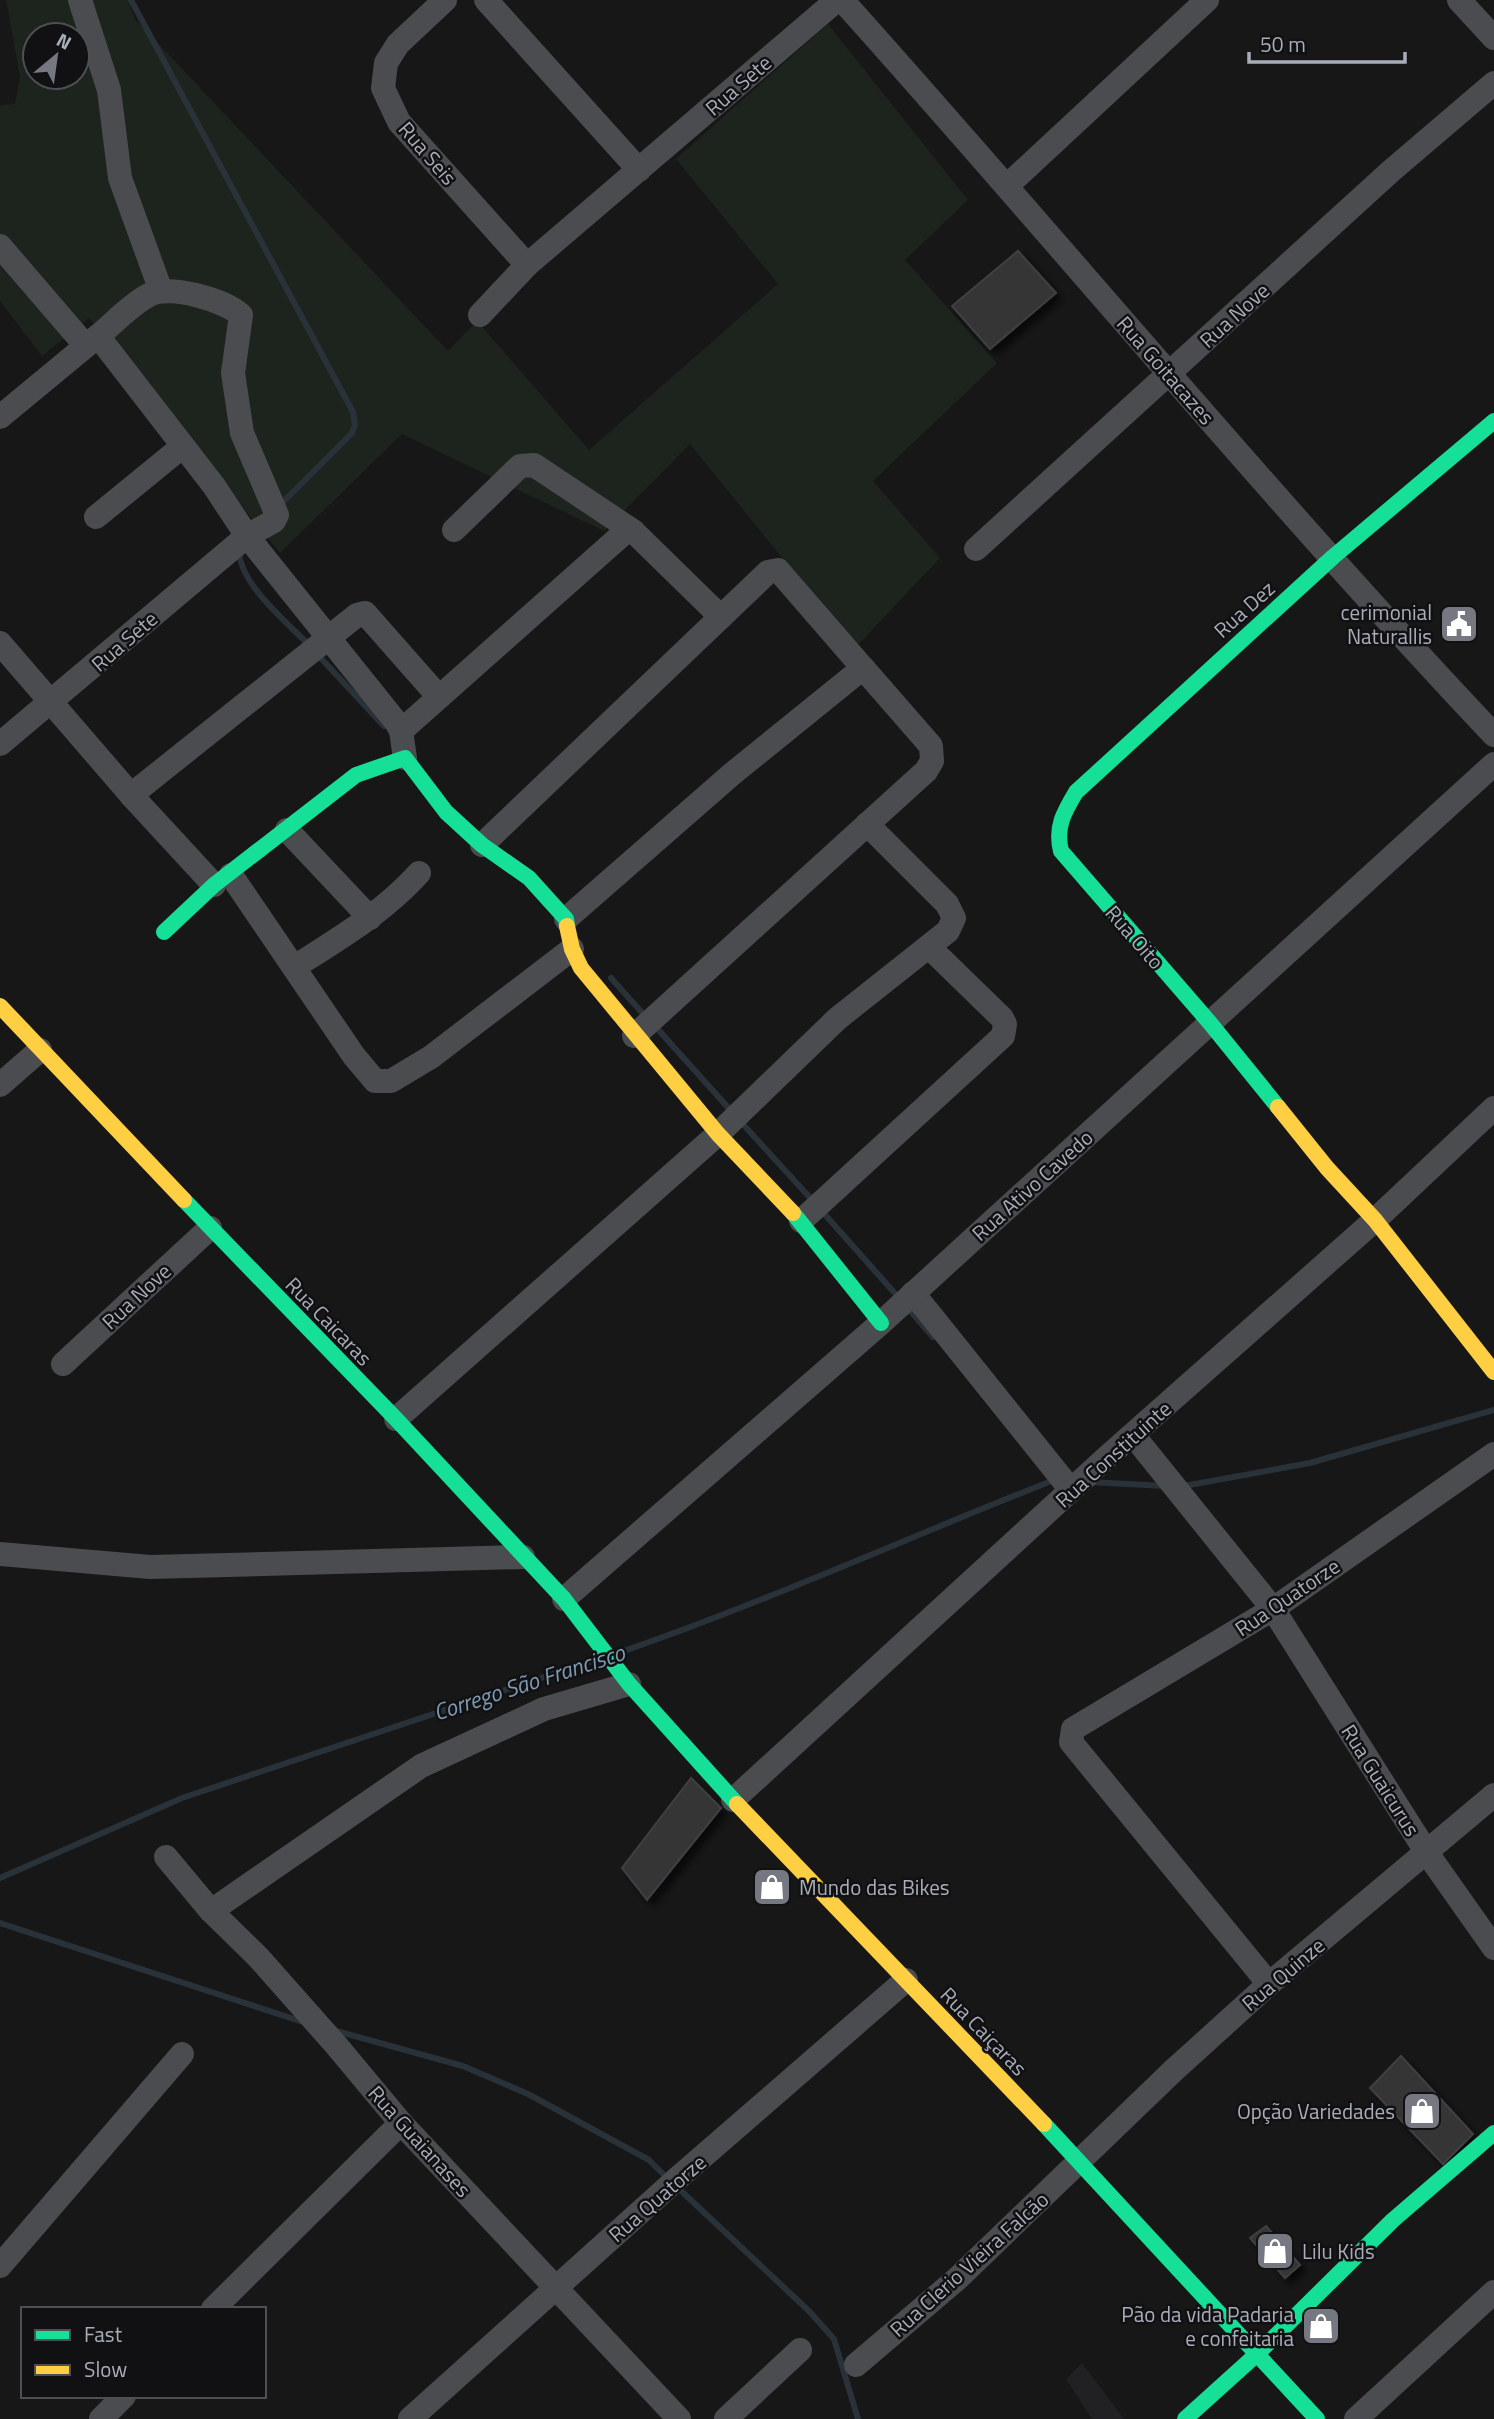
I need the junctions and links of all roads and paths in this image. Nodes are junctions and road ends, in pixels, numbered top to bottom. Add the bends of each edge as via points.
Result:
1 (80, 0) edge
2 (445, 0) edge
3 (486, 0) edge
4 (840, 0) edge
5 (1207, 0) edge
6 (1459, 0) edge
7 (1494, 38) edge
8 (1494, 83) edge
9 (639, 170) junction
10 (1008, 185) junction
11 (0, 246) edge
12 (527, 265) junction
13 (161, 291) junction
14 (480, 315) dead end
15 (91, 341) junction
16 (1168, 375) junction
17 (4, 406) edge
18 (1494, 421) edge
19 (183, 446) junction
20 (96, 517) dead end
21 (454, 530) dead end
22 (633, 531) junction
23 (247, 536) junction
24 (976, 550) dead end
25 (1333, 557) junction
26 (721, 617) junction
27 (329, 637) junction
28 (0, 643) edge
29 (863, 668) junction
30 (439, 697) junction
31 (53, 702) junction
32 (401, 731) junction
33 (1494, 736) edge
34 (0, 744) edge
35 (405, 758) junction
36 (1494, 764) edge
37 (131, 795) junction
38 (867, 824) junction
39 (287, 830) junction
40 (482, 845) junction
41 (1061, 851) joint
42 (419, 873) dead end
43 (223, 880) junction
44 (370, 918) junction
45 (566, 919) junction
46 (164, 932) dead end
47 (929, 947) junction
48 (572, 949) junction
49 (296, 967) junction
50 (0, 1006) edge
51 (1210, 1023) junction
52 (634, 1035) junction
53 (40, 1050) junction
54 (0, 1085) edge
55 (1494, 1108) edge
56 (718, 1134) junction
57 (1375, 1220) junction
58 (801, 1221) junction
59 (210, 1228) junction
60 (913, 1293) junction
61 (881, 1323) junction
62 (63, 1364) dead end
63 (1494, 1372) edge
64 (396, 1419) junction
65 (1133, 1435) junction
66 (1494, 1454) edge
67 (1066, 1482) junction
68 (0, 1554) edge
69 (523, 1557) junction
70 (564, 1599) junction
71 (1273, 1609) junction
72 (625, 1678) junction
73 (1494, 1794) edge
74 (733, 1800) junction
75 (1427, 1853) junction
76 (166, 1857) dead end
77 (211, 1911) junction
78 (1494, 1948) edge
79 (906, 1980) junction
80 (1269, 1984) junction
81 (182, 2054) dead end
82 (401, 2123) junction
83 (1494, 2133) edge
84 (1081, 2161) junction
85 (0, 2266) edge
86 (556, 2288) junction
87 (1494, 2291) edge
88 (215, 2307) edge
89 (800, 2350) dead end
90 (1257, 2354) junction
91 (856, 2365) dead end
92 (122, 2398) edge
93 (101, 2419) edge
94 (410, 2419) edge
95 (679, 2419) edge
96 (726, 2419) edge
97 (1185, 2419) edge
98 (1317, 2419) edge
99 (1356, 2419) edge

1 - 13 street via 109,90 120,178
2 - 12 street, Rua Seis via 398,44 386,63 383,88 399,122
3 - 9 street
4 - 9 street, Rua Sete
4 - 10 street, Rua Goitacazes
5 - 10 street
6 - 7 street
8 - 16 street, Rua Nove
9 - 12 street, Rua Sete
10 - 16 street, Rua Goitacazes
11 - 15 street
12 - 14 street, Rua Sete
13 - 15 street
13 - 23 street, Rua Sete via 208,298 241,315 233,373 242,432 277,515
15 - 17 street
15 - 19 street via 124,370
16 - 24 street, Rua Nove
16 - 25 street, Rua Goitacazes
18 - 25 street, Rua Dez
19 - 20 street
19 - 23 street
21 - 22 street via 520,466 534,465
22 - 26 street
22 - 30 street via 624,533
23 - 27 street
23 - 31 street, Rua Sete
25 - 33 street, Rua Goitacazes
25 - 41 street, Rua Dez via 1076,792 1059,821 1056,834
26 - 29 street via 768,572 778,570
26 - 40 street
27 - 30 street via 365,613
27 - 32 street
27 - 37 street
28 - 31 street
29 - 38 street via 931,746 932,761
29 - 45 street
30 - 32 street
31 - 34 street, Rua Sete
31 - 37 street
32 - 35 street
35 - 39 street via 355,775
35 - 40 street via 446,813
36 - 51 street, Rua Ativo Cavedo
37 - 43 street
38 - 47 street via 953,912 952,925
38 - 52 street
39 - 43 street
39 - 44 street
40 - 45 street via 529,878
41 - 51 street, Rua Oito
42 - 44 street
43 - 46 street
43 - 49 street
44 - 49 street
45 - 48 street
47 - 56 street via 837,1019
47 - 58 street via 1002,1018 1003,1036
48 - 49 street via 430,1057 381,1083 375,1082 354,1056
48 - 52 street via 581,968
50 - 53 street, Rua Caicaras
51 - 57 street, Rua Oito
51 - 60 street, Rua Ativo Cavedo
52 - 56 street
53 - 54 street
53 - 59 street, Rua Caicaras
55 - 57 street, Rua Constituinte
56 - 58 street
56 - 64 street
57 - 63 street, Rua Oito
57 - 65 street, Rua Constituinte
58 - 61 street
59 - 62 street, Rua Nove
59 - 64 street, Rua Caicaras
60 - 61 street, Rua Ativo Cavedo
60 - 67 street
61 - 70 street, Rua Ativo Cavedo
64 - 69 street, Rua Caicaras
65 - 67 street, Rua Constituinte
65 - 71 street, Rua Guaicurus
66 - 71 street, Rua Quatorze
67 - 74 street, Rua Constituinte
68 - 69 street via 150,1567
69 - 70 street, Rua Caicaras
70 - 72 street, Rua Caicaras
71 - 75 street, Rua Guaicurus
71 - 80 street, Rua Quatorze via 1073,1729 1071,1742
72 - 74 street, Rua Caiçaras
72 - 77 street via 544,1709 421,1766
73 - 75 street, Rua Quinze
74 - 79 street, Rua Caiçaras
75 - 78 street, Rua Guaicurus
75 - 80 street, Rua Quinze
76 - 77 street, Rua Guaianases
77 - 82 street, Rua Guaianases via 297,2001
79 - 84 street, Rua Caiçaras
79 - 86 street, Rua Quatorze
80 - 84 street, Rua Quinze
81 - 85 street
82 - 86 street, Rua Guaianases
82 - 88 street
83 - 90 street via 1393,2220
84 - 90 street, Rua Caiçaras
84 - 91 street, Rua Clerio Vieira Falcão via 958,2278
86 - 94 street, Rua Quatorze
86 - 95 street, Rua Guaianases
87 - 99 street
89 - 96 street
90 - 97 street
90 - 98 street, Rua Caiçaras
92 - 93 street

